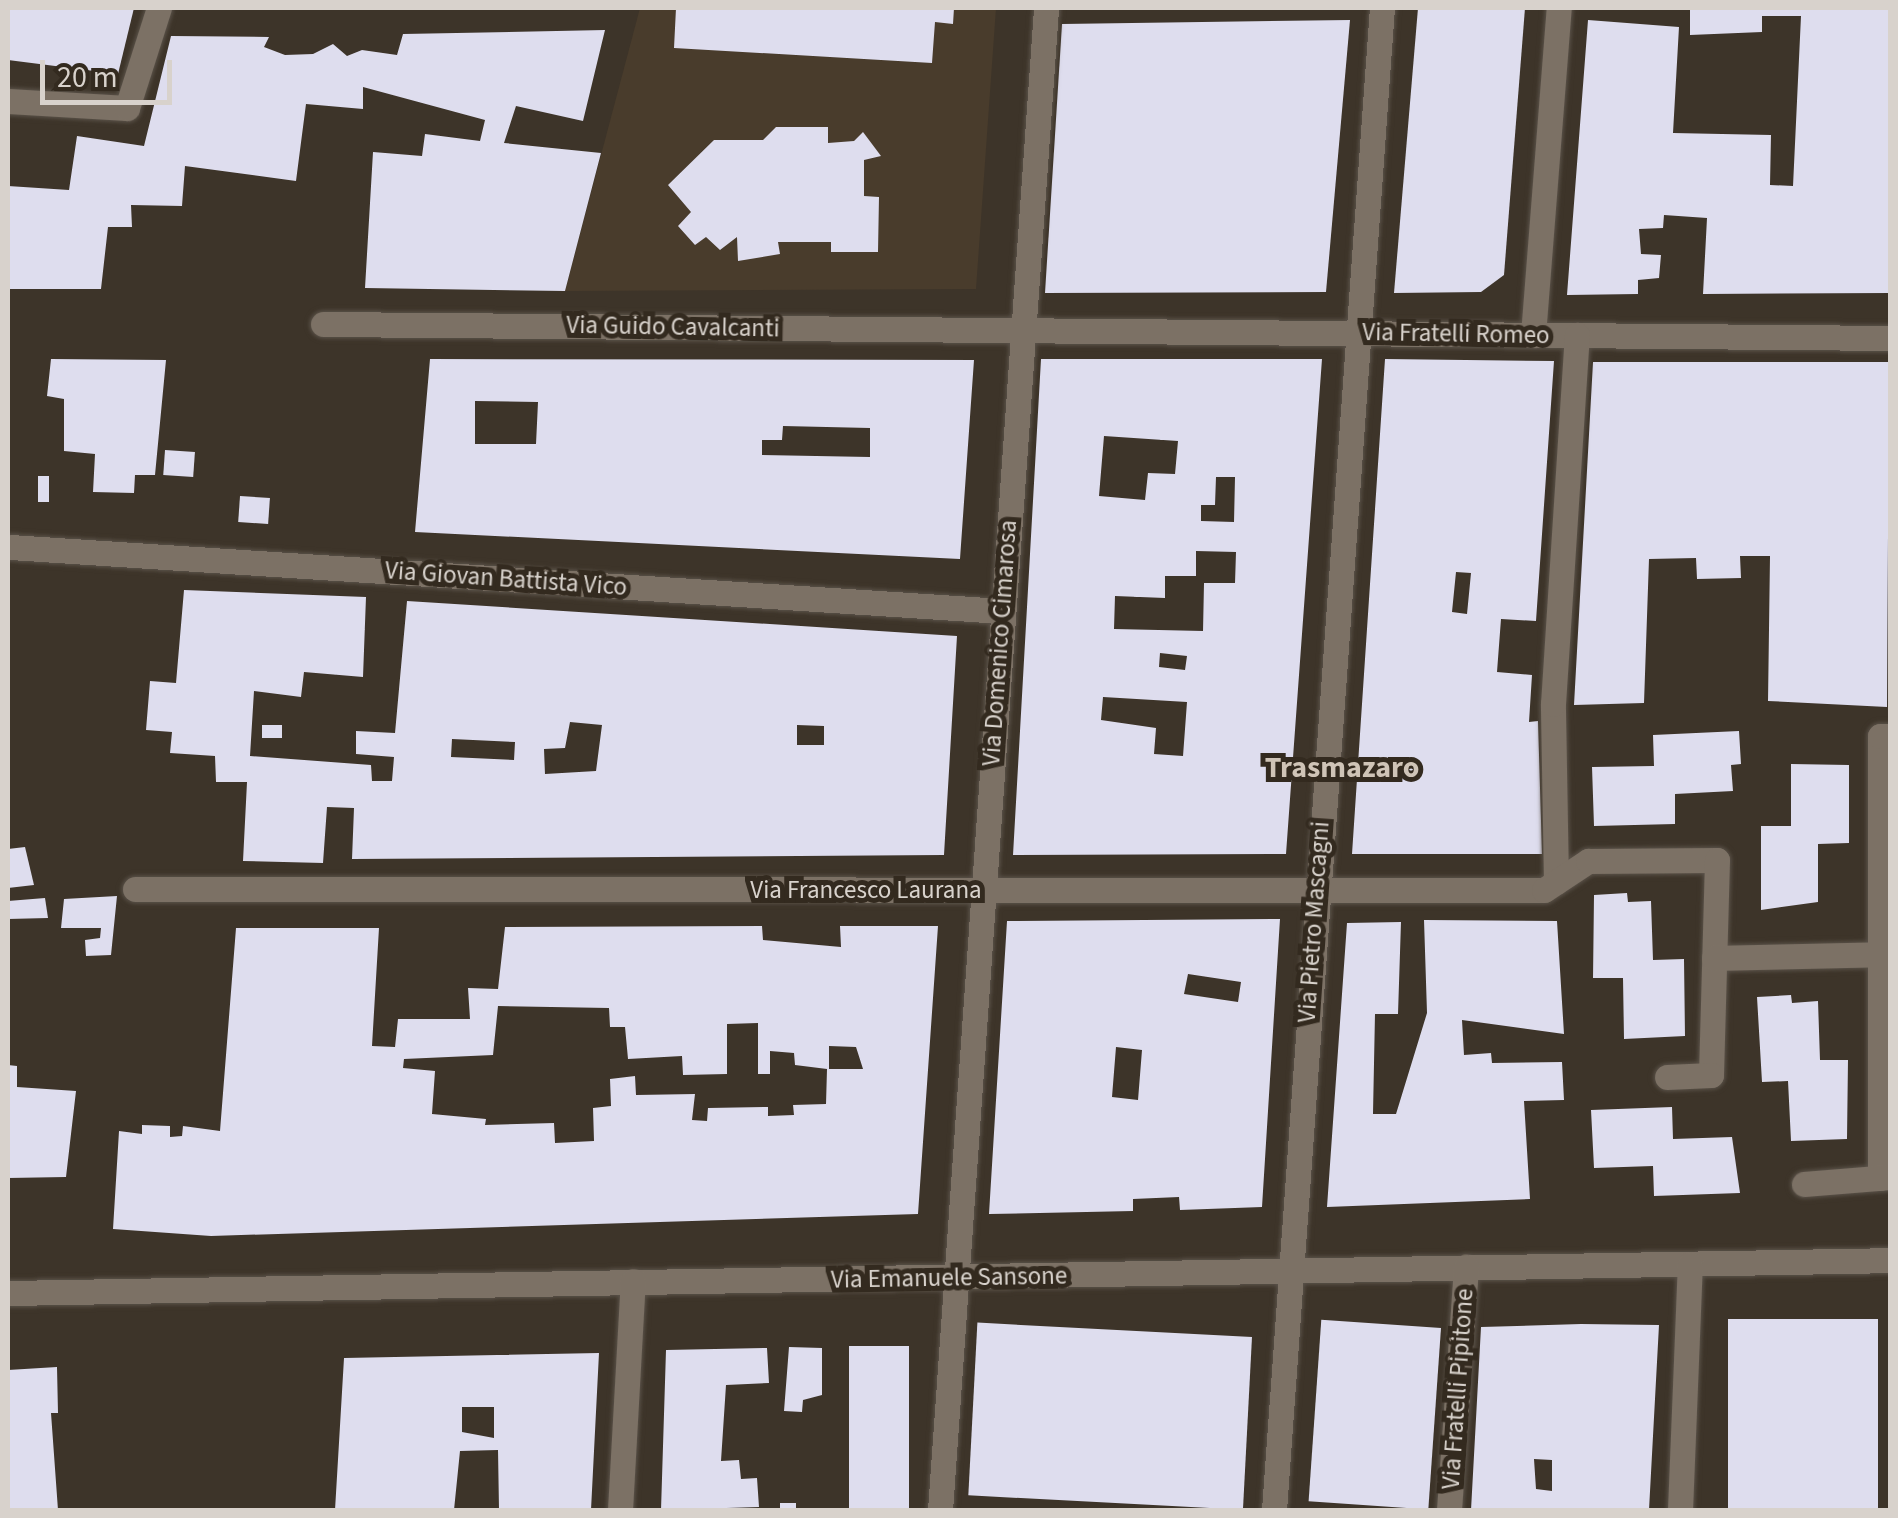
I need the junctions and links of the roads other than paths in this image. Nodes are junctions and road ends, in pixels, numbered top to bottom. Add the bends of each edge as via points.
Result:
1 (159, 8) edge
2 (1046, 8) edge
3 (1382, 8) edge
4 (1558, 8) edge
5 (8, 101) edge
6 (323, 324) dead end
7 (1022, 330) junction
8 (1357, 333) junction
9 (1533, 335) junction
10 (1578, 335) junction
11 (1890, 338) edge
12 (10, 547) edge
13 (1002, 611) junction
14 (1890, 736) edge
15 (1556, 882) junction
16 (135, 889) dead end
17 (982, 890) junction
18 (1316, 890) junction
19 (1885, 954) edge
20 (1714, 958) junction
21 (1667, 1078) dead end
22 (1885, 1178) edge
23 (1804, 1184) dead end
24 (1890, 1260) edge
25 (1690, 1264) junction
26 (1466, 1267) junction
27 (1288, 1271) junction
28 (954, 1279) junction
29 (633, 1282) junction
30 (8, 1293) edge
31 (620, 1510) edge
32 (940, 1510) edge
33 (1274, 1510) edge
34 (1449, 1510) edge
35 (1680, 1510) edge

1 - 5 street via 126,108
2 - 7 street, Via Domenico Cimarosa
3 - 8 street, Via Pietro Mascagni
4 - 9 street
6 - 7 street, Via Guido Cavalcanti
7 - 8 street, Via Fratelli Romeo
7 - 13 street, Via Domenico Cimarosa
8 - 9 street, Via Fratelli Romeo
8 - 18 street, Via Pietro Mascagni
9 - 10 street, Via Fratelli Romeo
10 - 11 street, Via Fratelli Romeo
10 - 15 street via 1553,704
12 - 13 street, Via Giovan Battista Vico
13 - 17 street, Via Domenico Cimarosa
14 - 19 street via 1880,736
15 - 18 street, Via Francesco Laurana via 1544,890
15 - 20 street, Via Francesco Laurana via 1588,861 1717,860
16 - 17 street, Via Francesco Laurana
17 - 18 street, Via Francesco Laurana
17 - 28 street, Via Domenico Cimarosa
18 - 27 street, Via Pietro Mascagni
19 - 20 street
19 - 22 street
20 - 21 street via 1712,1075
22 - 23 street
24 - 25 street, Via Emanuele Sansone
25 - 26 street, Via Emanuele Sansone
25 - 35 street
26 - 27 street, Via Emanuele Sansone
26 - 34 street, Via Fratelli Pipitone
27 - 28 street, Via Emanuele Sansone
27 - 33 street, Via Pietro Mascagni
28 - 29 street, Via Emanuele Sansone
28 - 32 street, Via Domenico Cimarosa
29 - 30 street, Via Emanuele Sansone
29 - 31 street

